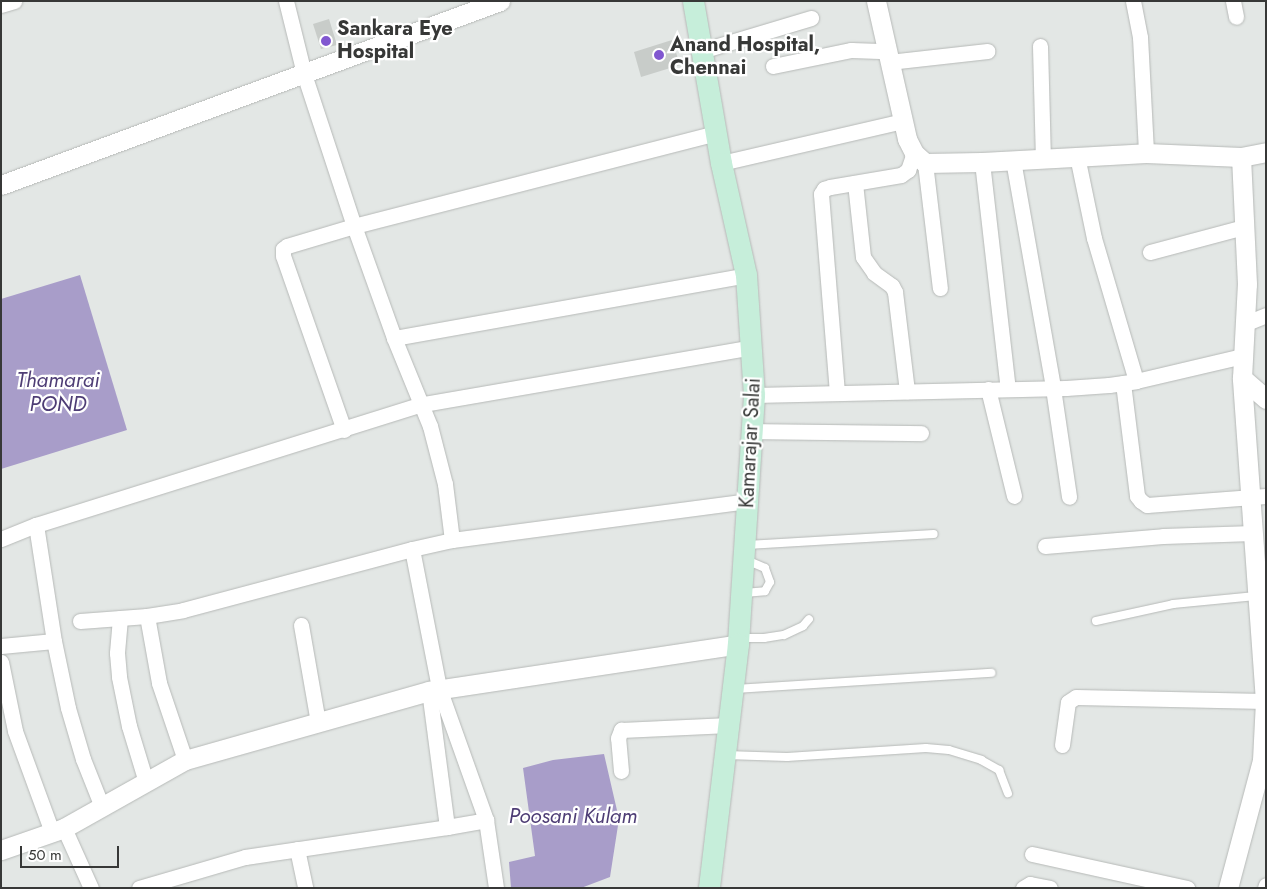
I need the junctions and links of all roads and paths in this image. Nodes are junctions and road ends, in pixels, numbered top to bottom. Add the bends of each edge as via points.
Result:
1 (14, 1) edge
2 (286, 1) edge
3 (500, 1) edge
4 (693, 1) edge
5 (876, 1) edge
6 (1133, 1) edge
7 (1233, 1) edge
8 (1, 5) edge
9 (1236, 17) dead end
10 (811, 18) dead end
11 (1040, 46) dead end
12 (702, 51) junction
13 (987, 51) dead end
14 (888, 56) junction
15 (773, 66) dead end
16 (304, 74) junction
17 (903, 121) junction
18 (716, 133) junction
19 (1266, 152) edge
20 (1146, 153) junction
21 (1077, 156) junction
22 (1240, 157) junction
23 (920, 158) junction
24 (1043, 159) junction
25 (1013, 160) junction
26 (982, 162) junction
27 (720, 163) junction
28 (855, 183) junction
29 (1, 185) edge
30 (354, 226) junction
31 (1244, 227) junction
32 (1150, 252) dead end
33 (746, 275) junction
34 (940, 288) dead end
35 (1266, 315) edge
36 (1244, 324) junction
37 (394, 338) junction
38 (752, 347) junction
39 (1243, 356) junction
40 (1242, 378) junction
41 (1130, 382) junction
42 (1053, 388) junction
43 (988, 389) junction
44 (1008, 389) junction
45 (907, 391) junction
46 (837, 393) junction
47 (754, 395) junction
48 (1266, 399) edge
49 (423, 404) junction
50 (344, 430) junction
51 (752, 431) junction
52 (921, 433) dead end
53 (1014, 496) dead end
54 (1258, 496) edge
55 (1069, 498) dead end
56 (747, 501) junction
57 (36, 526) junction
58 (1253, 533) junction
59 (934, 534) dead end
60 (1, 539) edge
61 (452, 540) junction
62 (1045, 546) dead end
63 (412, 549) junction
64 (744, 552) junction
65 (1261, 601) edge
66 (147, 616) junction
67 (120, 618) junction
68 (810, 619) dead end
69 (80, 621) dead end
70 (1096, 621) dead end
71 (301, 625) dead end
72 (54, 641) junction
73 (738, 641) junction
74 (1, 646) edge
75 (1, 662) edge
76 (992, 673) dead end
77 (434, 690) junction
78 (733, 690) junction
79 (1265, 700) edge
80 (318, 722) junction
81 (728, 725) junction
82 (8, 731) edge
83 (1062, 745) dead end
84 (461, 751) junction
85 (725, 755) junction
86 (437, 757) junction
87 (185, 760) junction
88 (621, 771) dead end
89 (146, 782) junction
90 (1008, 793) dead end
91 (102, 807) junction
92 (486, 820) junction
93 (447, 827) junction
94 (58, 830) junction
95 (297, 849) junction
96 (1, 850) edge
97 (1032, 854) dead end
98 (177, 882) edge
99 (492, 887) edge
100 (90, 888) edge
101 (139, 888) edge
102 (305, 888) edge
103 (710, 888) edge
104 (1023, 888) edge
105 (1050, 888) edge
106 (1187, 888) edge
107 (1228, 888) edge

1 - 8 street
2 - 16 street
3 - 16 street
4 - 12 main road, Kamarajar Salai
5 - 14 street
6 - 20 street via 1140,37
7 - 9 street
10 - 12 street
11 - 24 street
12 - 18 main road, Kamarajar Salai
13 - 14 street
14 - 15 street via 851,50
14 - 17 street
16 - 29 street
16 - 30 street
17 - 23 street via 907,139
17 - 27 street
18 - 27 main road, Kamarajar Salai
18 - 30 street
19 - 22 street
20 - 21 street
20 - 22 street
21 - 24 street
21 - 41 street
22 - 31 street
23 - 26 street
23 - 28 street via 901,175
23 - 34 street
24 - 25 street
25 - 26 street
25 - 42 street
26 - 44 street
27 - 33 main road, Kamarajar Salai
28 - 45 street via 863,257 874,273 892,286 897,300
28 - 46 street via 824,189 821,194
30 - 37 street
30 - 50 street via 287,246 282,256
31 - 32 street
31 - 36 street via 1247,284
33 - 37 street
33 - 38 main road, Kamarajar Salai
35 - 36 street
36 - 39 street
37 - 49 street
38 - 47 main road, Kamarajar Salai
38 - 49 street
39 - 40 street
39 - 41 street
40 - 48 street
40 - 54 street
41 - 42 street
41 - 54 street via 1137,496 1141,502
42 - 44 street
42 - 55 street
43 - 44 street
43 - 45 street
43 - 53 street
45 - 46 street
46 - 47 street
47 - 51 main road, Kamarajar Salai
49 - 50 street
49 - 61 street via 445,484
50 - 57 street
51 - 52 street
51 - 56 main road, Kamarajar Salai
54 - 58 street
56 - 61 street
56 - 64 main road, Kamarajar Salai
57 - 60 street
57 - 72 street
58 - 62 street
58 - 65 street
59 - 64 lane
61 - 63 street
63 - 66 street via 183,610
63 - 77 street
64 - 73 main road, Kamarajar Salai
65 - 70 lane via 1173,604
65 - 79 street
66 - 67 street
66 - 87 street via 159,683
67 - 69 street
67 - 89 street via 119,677 129,726
68 - 73 lane via 803,626 776,637
71 - 80 street
72 - 74 street
72 - 91 street via 68,708
73 - 77 street
73 - 78 main road, Kamarajar Salai
75 - 82 street
76 - 78 lane
77 - 80 street
77 - 84 street
77 - 86 street
78 - 81 main road, Kamarajar Salai
79 - 83 street via 1076,698 1068,702
79 - 107 street via 1262,760
80 - 87 street
81 - 85 main road, Kamarajar Salai
81 - 88 street via 621,730 618,738
82 - 94 street
84 - 86 street
84 - 92 street
85 - 90 lane via 787,758 926,748 949,750 981,760 999,770
85 - 103 main road, Kamarajar Salai
86 - 93 street
87 - 89 street
89 - 91 street
91 - 94 street
92 - 93 street
92 - 99 street
93 - 95 street
94 - 96 street
94 - 100 street
95 - 98 street via 245,856
95 - 102 street
97 - 106 street
98 - 101 street
104 - 105 street via 1030,884

